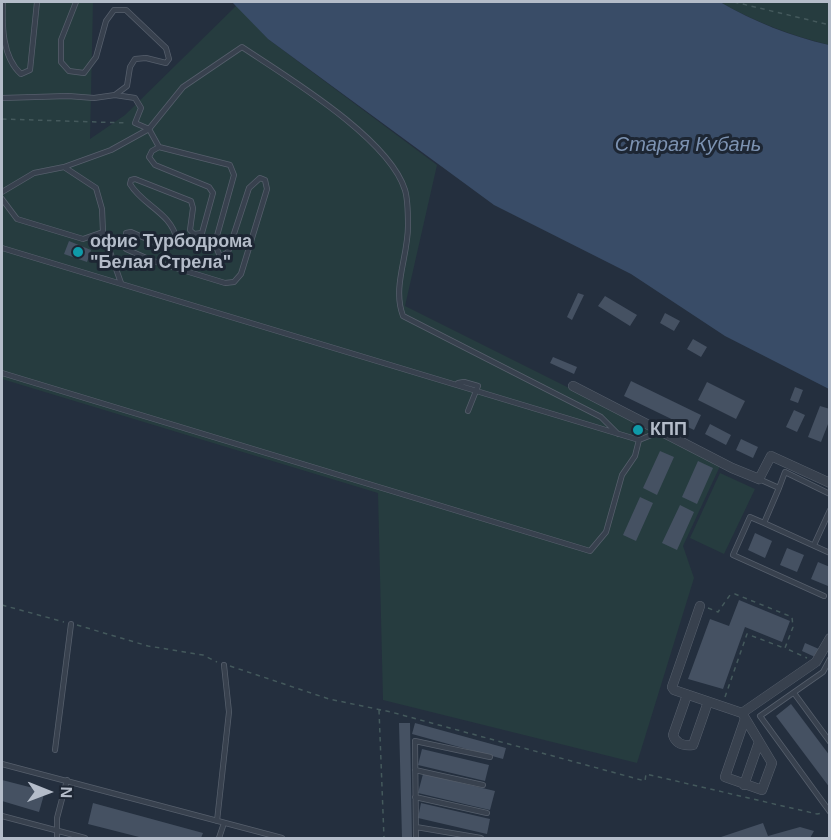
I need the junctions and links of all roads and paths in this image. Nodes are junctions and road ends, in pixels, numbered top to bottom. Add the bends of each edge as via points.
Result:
1 (3, 2) edge
2 (37, 2) edge
3 (76, 2) edge
4 (734, 2) edge
5 (830, 25) edge
6 (116, 95) junction
7 (2, 98) edge
8 (2, 119) edge
9 (135, 123) junction
10 (149, 129) junction
11 (159, 147) junction
12 (64, 167) junction
13 (2, 192) edge
14 (2, 199) edge
15 (103, 232) junction
16 (2, 248) edge
17 (121, 283) junction
18 (2, 373) edge
19 (573, 386) dead end
20 (476, 390) junction
21 (468, 411) dead end
22 (662, 431) junction
23 (618, 434) junction
24 (639, 440) junction
25 (759, 479) junction
26 (830, 483) edge
27 (779, 488) junction
28 (830, 494) edge
29 (830, 510) edge
30 (764, 523) junction
31 (814, 545) junction
32 (830, 552) edge
33 (824, 596) dead end
34 (2, 604) edge
35 (700, 606) joint
36 (71, 624) junction
37 (830, 638) edge
38 (785, 648) junction
39 (830, 659) edge
40 (816, 662) junction
41 (224, 664) junction
42 (794, 693) junction
43 (687, 695) junction
44 (708, 702) junction
45 (722, 706) junction
46 (379, 709) junction
47 (743, 716) junction
48 (759, 742) junction
49 (830, 742) edge
50 (55, 750) dead end
51 (490, 757) dead end
52 (2, 764) edge
53 (416, 770) junction
54 (67, 780) junction
55 (744, 785) junction
56 (483, 786) dead end
57 (415, 797) junction
58 (829, 811) edge
59 (487, 813) dead end
60 (2, 816) edge
61 (217, 821) junction
62 (224, 823) junction
63 (416, 827) junction
64 (57, 831) junction
65 (57, 838) edge
66 (85, 838) edge
67 (219, 838) edge
68 (282, 838) edge
69 (384, 838) edge
70 (416, 838) edge
71 (481, 838) edge

1 - 2 lane via 2,26 7,47 13,67 21,74 30,70
3 - 6 lane via 61,40 61,62 69,71 84,73 96,57 106,21 114,10 126,10 166,48 166,63 135,59 127,86
4 - 5 path
6 - 7 lane
6 - 9 lane via 135,98 141,108
8 - 9 path
9 - 10 lane
10 - 11 lane
10 - 12 lane via 111,150
10 - 23 lane via 183,87 242,47 378,146 405,190 408,227 398,301 403,316 601,417
11 - 11 lane via 149,158 155,165 209,187 213,193 202,233 190,230 191,201 135,179 130,184 137,196 154,206 175,230 177,240 165,247 131,232 126,233 126,249 153,261 225,283 234,282 241,274 267,189 265,180 260,177 249,188 228,252 220,257 215,243 234,175 230,165
12 - 13 lane via 34,173
12 - 15 lane via 96,188
14 - 15 lane via 17,219 83,239
15 - 17 lane
16 - 17 lane
17 - 20 lane
18 - 24 lane via 590,551 606,532 622,475 635,456
19 - 22 street
20 - 21 lane
20 - 23 lane
22 - 24 lane
22 - 25 street
23 - 24 lane
25 - 26 street via 771,456
25 - 27 lane
27 - 28 lane via 785,472
27 - 30 lane
29 - 31 lane
30 - 31 lane
30 - 33 lane via 750,517 733,555
31 - 32 lane
34 - 36 path
35 - 38 path via 718,612 735,594 792,616 793,627
35 - 43 street via 672,687
36 - 41 path via 148,646 202,654
36 - 50 lane
37 - 40 street
38 - 40 path
38 - 45 path via 747,634
39 - 42 lane via 823,672
40 - 47 street
41 - 46 path via 329,699
41 - 61 lane via 229,712
42 - 49 lane
42 - 58 lane via 760,716
43 - 44 street
43 - 44 street via 674,735 677,742 686,746 693,745
44 - 45 street
45 - 47 street
46 - 58 path via 645,781 646,774 817,814
46 - 69 path
47 - 48 street
47 - 55 street via 725,777
48 - 55 street
48 - 55 street via 772,763 766,785 762,790
51 - 53 lane via 415,741
52 - 54 lane
53 - 56 lane
53 - 57 lane
54 - 61 lane
54 - 64 lane
57 - 59 lane
57 - 63 lane
60 - 64 lane
61 - 62 lane
62 - 67 lane
62 - 68 lane
63 - 70 lane
63 - 71 lane
64 - 65 lane
64 - 66 lane

